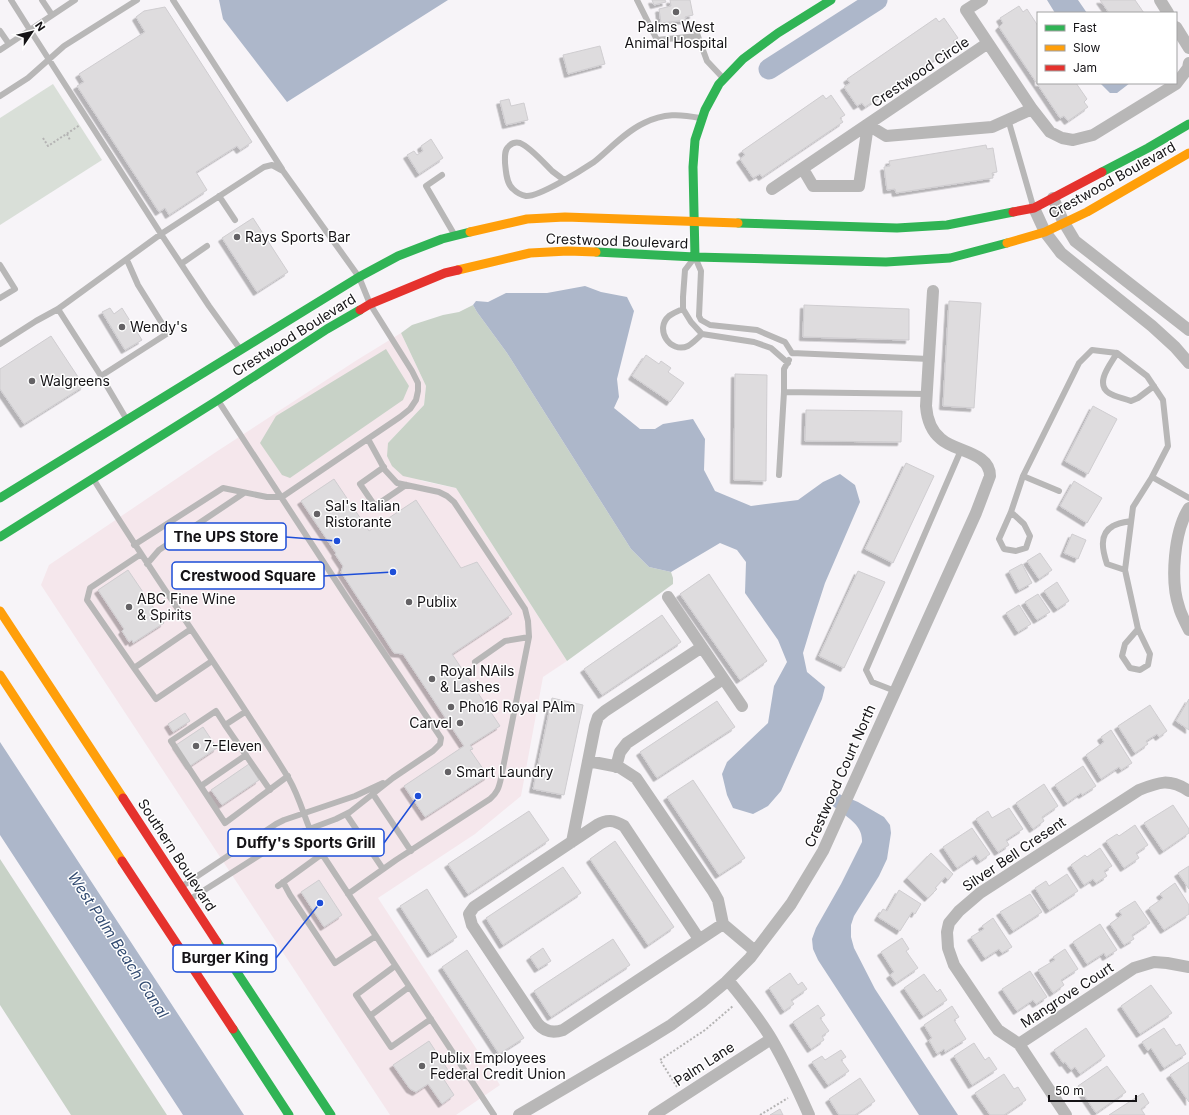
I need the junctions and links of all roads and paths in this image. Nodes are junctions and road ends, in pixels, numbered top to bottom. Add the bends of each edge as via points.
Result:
1 (11, 0) edge
2 (42, 0) edge
3 (75, 0) edge
4 (137, 0) edge
5 (174, 0) edge
6 (637, 0) edge
7 (831, 0) edge
8 (982, 0) edge
9 (1160, 0) edge
10 (1167, 12) edge
11 (52, 15) junction
12 (695, 28) dead end
13 (1177, 29) edge
14 (30, 30) junction
15 (0, 31) edge
16 (698, 36) junction
17 (9, 44) junction
18 (988, 44) junction
19 (1189, 48) edge
20 (0, 50) edge
21 (48, 60) junction
22 (1189, 63) edge
23 (725, 79) junction
24 (1177, 83) edge
25 (1176, 84) edge
26 (0, 96) edge
27 (1032, 109) junction
28 (702, 119) junction
29 (1008, 119) junction
30 (87, 120) junction
31 (1189, 124) edge
32 (868, 125) junction
33 (67, 134) junction
34 (43, 138) dead end
35 (70, 140) dead end
36 (1189, 153) edge
37 (803, 168) junction
38 (283, 171) junction
39 (442, 175) dead end
40 (564, 180) junction
41 (772, 189) dead end
42 (219, 196) junction
43 (1053, 198) junction
44 (1034, 208) junction
45 (235, 220) dead end
46 (694, 220) junction
47 (1065, 222) junction
48 (1045, 232) junction
49 (160, 234) junction
50 (455, 236) junction
51 (207, 246) dead end
52 (695, 257) junction
53 (127, 260) junction
54 (180, 264) junction
55 (0, 265) edge
56 (359, 277) junction
57 (933, 291) dead end
58 (0, 298) edge
59 (370, 304) junction
60 (58, 309) junction
61 (683, 309) junction
62 (1189, 330) edge
63 (762, 332) junction
64 (702, 334) junction
65 (757, 343) junction
66 (0, 344) edge
67 (240, 350) junction
68 (792, 353) junction
69 (1117, 353) junction
70 (929, 359) junction
71 (788, 363) junction
72 (1189, 363) edge
73 (101, 376) junction
74 (1154, 386) junction
75 (784, 392) junction
76 (926, 394) junction
77 (218, 400) junction
78 (127, 420) junction
79 (368, 439) junction
80 (961, 450) junction
81 (384, 467) junction
82 (779, 475) dead end
83 (1023, 476) junction
84 (1152, 477) junction
85 (93, 479) junction
86 (406, 485) junction
87 (1059, 491) dead end
88 (244, 492) junction
89 (282, 497) junction
90 (0, 498) edge
91 (1189, 498) edge
92 (1189, 508) edge
93 (1010, 512) junction
94 (1131, 521) junction
95 (0, 537) edge
96 (134, 545) junction
97 (141, 554) junction
98 (147, 564) junction
99 (1125, 570) junction
100 (668, 597) dead end
101 (0, 611) edge
102 (191, 629) junction
103 (1138, 629) junction
104 (1189, 630) edge
105 (529, 637) junction
106 (702, 647) junction
107 (212, 661) junction
108 (475, 662) dead end
109 (134, 668) junction
110 (1, 678) edge
111 (723, 679) junction
112 (895, 691) junction
113 (742, 706) dead end
114 (245, 712) junction
115 (225, 725) junction
116 (246, 755) junction
117 (588, 761) junction
118 (616, 767) junction
119 (288, 776) junction
120 (394, 778) junction
121 (201, 786) junction
122 (270, 790) junction
123 (1189, 791) edge
124 (373, 794) junction
125 (305, 814) junction
126 (346, 814) junction
127 (310, 829) junction
128 (572, 842) junction
129 (410, 851) junction
130 (322, 854) junction
131 (384, 869) junction
132 (284, 882) junction
133 (278, 886) dead end
134 (181, 887) junction
135 (348, 894) junction
136 (189, 900) junction
137 (722, 924) junction
138 (376, 936) junction
139 (699, 939) junction
140 (755, 951) junction
141 (395, 966) junction
142 (1189, 967) edge
143 (728, 980) junction
144 (409, 987) junction
145 (733, 1006) dead end
146 (370, 1016) junction
147 (431, 1019) junction
148 (771, 1039) junction
149 (1019, 1044) junction
150 (680, 1091) dead end
151 (789, 1097) dead end
152 (288, 1115) edge
153 (331, 1115) edge
154 (494, 1115) edge
155 (519, 1115) edge
156 (654, 1115) edge
157 (760, 1115) edge
158 (809, 1115) edge
159 (1066, 1115) edge

1 - 14 lane
2 - 11 lane
3 - 11 lane
4 - 21 lane via 64,46
5 - 38 lane
6 - 16 lane via 657,40
7 - 23 main road via 778,33 743,60
8 - 18 street, Crestwood Circle via 966,10
9 - 10 street
11 - 14 lane
12 - 16 lane
13 - 19 street
14 - 17 lane
14 - 21 lane
15 - 17 lane
16 - 23 lane via 707,61
17 - 20 lane
18 - 27 street, Crestwood Circle
18 - 32 street, Crestwood Circle
21 - 26 lane via 28,78
21 - 30 lane
22 - 24 street, Crestwood Circle
23 - 28 main road
25 - 27 street, Crestwood Circle via 1093,135 1073,140 1050,132
27 - 29 street, Crestwood Circle
28 - 40 lane via 675,114 644,123 594,162
28 - 46 main road via 695,140
29 - 32 street, Crestwood Circle via 992,127 886,136
29 - 44 lane
30 - 33 path
30 - 49 lane
31 - 43 main road, Crestwood Boulevard
32 - 37 street, Crestwood Circle
32 - 37 street, Crestwood Circle via 859,186 813,186
33 - 34 path via 48,146
33 - 35 path
36 - 47 main road, Crestwood Boulevard
37 - 41 street, Crestwood Circle
38 - 42 lane via 272,165 264,167
38 - 56 lane
39 - 50 lane via 426,186
40 - 40 lane via 527,196 518,193 508,180 506,150 514,142 521,144
42 - 45 lane
42 - 49 lane
43 - 44 main road, Crestwood Boulevard
43 - 47 street
44 - 46 main road, Crestwood Boulevard via 947,225 897,228
44 - 48 street
46 - 50 main road, Crestwood Boulevard via 565,217 535,219
46 - 52 main road
47 - 48 main road, Crestwood Boulevard
47 - 62 street via 1075,241
48 - 52 main road, Crestwood Boulevard via 950,258 886,262
48 - 72 street via 1061,253 1152,326
49 - 53 lane
49 - 54 lane
50 - 56 main road, Crestwood Boulevard via 398,256
51 - 54 lane
52 - 59 main road, Crestwood Boulevard via 568,251 530,253 444,273
52 - 61 lane via 685,270
52 - 63 lane via 701,271 701,320 710,325
53 - 60 lane
53 - 73 lane via 138,285 168,332
54 - 67 lane
55 - 58 lane via 15,289
56 - 59 lane
56 - 67 main road, Crestwood Boulevard
57 - 70 street, Crestwood Court North
59 - 77 main road, Crestwood Boulevard
59 - 79 lane via 412,371 418,383 418,391 410,409
60 - 66 lane
60 - 73 lane
61 - 64 lane
61 - 64 lane via 665,321 663,327 667,342 675,346 688,346
63 - 65 lane
63 - 68 lane via 785,342
64 - 65 lane
65 - 71 lane via 771,348
67 - 78 main road, Crestwood Boulevard
68 - 70 lane
68 - 71 lane
69 - 74 lane via 1147,376
69 - 74 lane via 1103,376 1104,387 1109,393 1130,401
69 - 83 lane via 1092,350 1079,363
70 - 76 street, Crestwood Court North
71 - 75 lane via 784,369
73 - 78 lane
74 - 84 lane via 1163,400 1168,446
75 - 76 lane
75 - 82 lane
76 - 80 street, Crestwood Court North via 926,415 934,431 941,440
77 - 85 main road, Crestwood Boulevard
77 - 89 lane
78 - 90 main road, Crestwood Boulevard
79 - 81 lane
79 - 89 lane
80 - 112 lane via 866,670 872,682
80 - 112 street, Crestwood Court North via 982,459 990,469 990,476 976,513
81 - 86 lane via 397,483
81 - 86 lane via 360,484 375,506
83 - 87 lane
83 - 93 lane
84 - 91 lane
84 - 94 lane via 1133,507
85 - 95 main road, Crestwood Boulevard
85 - 96 lane
86 - 105 lane via 443,494 454,502 525,609
88 - 89 lane via 266,497
88 - 96 lane via 223,488
88 - 98 lane via 158,550
89 - 120 lane via 441,738 440,744 433,752
92 - 104 street via 1178,535 1174,575 1178,607
93 - 93 lane via 1024,524 1030,536 1026,548 1016,551 1004,548 999,539
94 - 99 lane
94 - 99 lane via 1111,526 1103,537 1106,564
96 - 97 lane
97 - 98 lane
97 - 109 lane via 90,588 87,600
98 - 102 lane
99 - 103 lane
100 - 106 street
101 - 134 main road, Southern Boulevard
102 - 107 lane
102 - 109 lane
103 - 103 lane via 1150,654 1148,664 1140,670 1130,668 1122,656 1125,644
105 - 108 lane via 505,641
105 - 129 lane via 496,794
106 - 111 street
106 - 117 street via 600,715 596,721
107 - 109 lane via 156,699
107 - 114 lane
110 - 152 main road
111 - 113 street
111 - 118 street via 627,743 620,752
112 - 140 street, Crestwood Court North via 823,851 791,904
114 - 115 lane
114 - 119 lane
115 - 116 lane
115 - 121 lane via 216,711 171,741
116 - 121 lane
116 - 122 lane
117 - 118 street
117 - 128 street
118 - 137 street via 632,774 644,788 713,891 718,900
119 - 122 lane
119 - 125 lane
120 - 124 lane
120 - 125 lane via 355,796
121 - 122 lane via 225,823
123 - 149 street, Silver Bell Cresent via 1174,783 1165,782 1139,790 980,893 949,923 948,948 954,965 998,1030
124 - 126 lane
124 - 129 lane
125 - 127 lane
125 - 134 lane via 276,824
126 - 127 lane
126 - 131 lane
127 - 130 lane
127 - 136 lane via 288,837
128 - 139 street via 604,821 617,821 624,826
128 - 139 street via 474,907 469,914 472,924 541,1028 552,1032 563,1030
129 - 131 lane
130 - 132 lane
130 - 135 lane
131 - 135 lane
132 - 133 lane
132 - 138 lane via 334,963
134 - 136 main road, Southern Boulevard
135 - 138 lane
136 - 153 main road, Southern Boulevard
137 - 139 street
137 - 140 street
138 - 141 lane
140 - 143 street, Crestwood Court North
141 - 144 lane
141 - 146 lane via 356,995
142 - 149 street, Mangrove Court via 1154,962 1134,968
143 - 148 street
143 - 155 street, Crestwood Court North via 702,1002 645,1041
144 - 146 lane
144 - 147 lane
145 - 150 path via 705,1030 660,1060
146 - 147 lane via 391,1047
147 - 154 lane
148 - 156 street, Palm Lane
148 - 158 street
149 - 159 street, Mangrove Court
151 - 157 path

